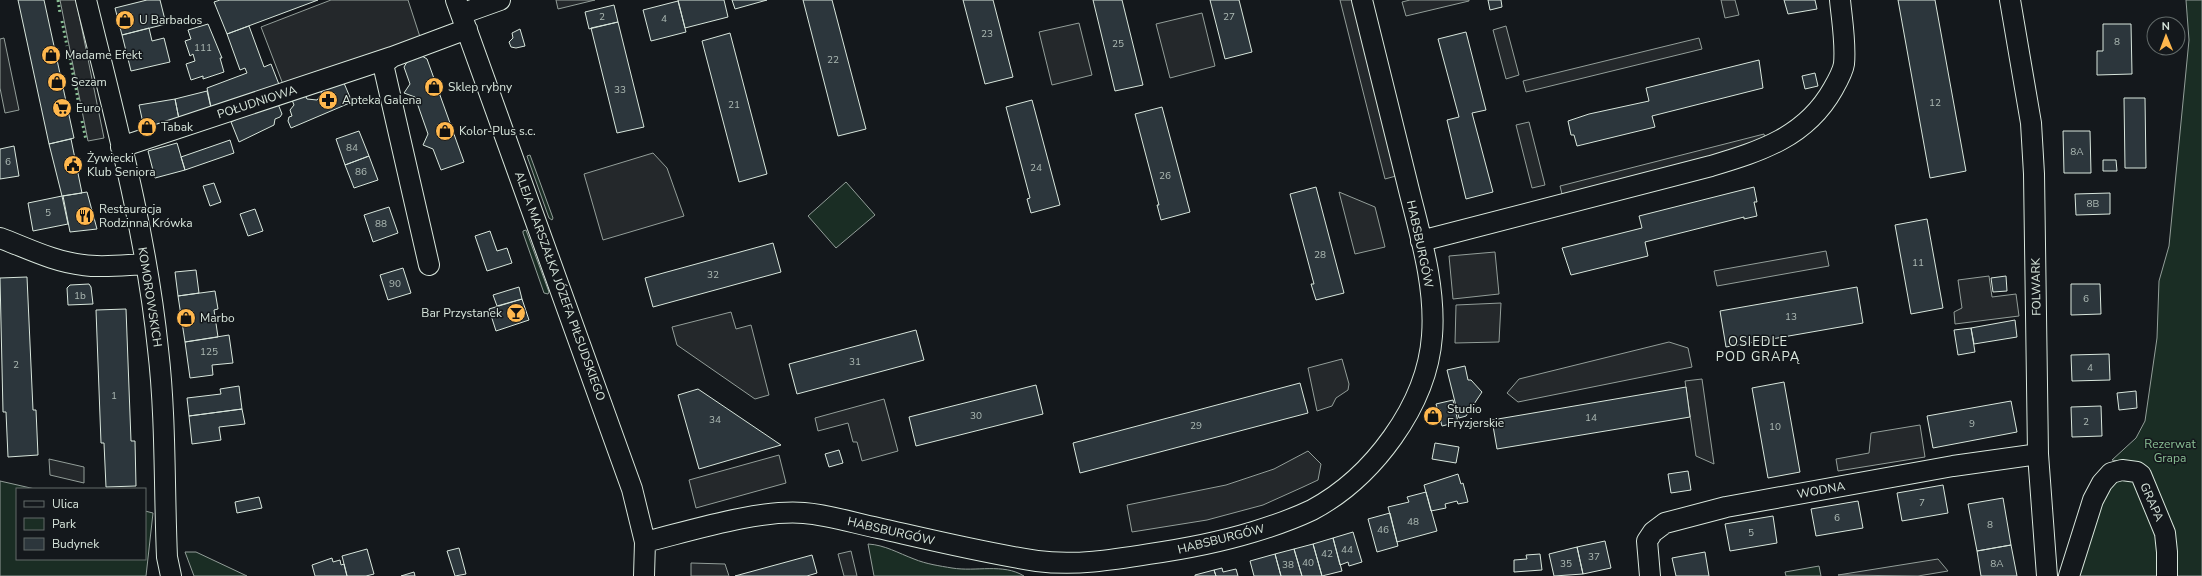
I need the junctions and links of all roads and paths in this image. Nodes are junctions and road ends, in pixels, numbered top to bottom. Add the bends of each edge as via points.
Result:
1 (86, 0) edge
2 (500, 0) edge
3 (1362, 0) edge
4 (1840, 0) edge
5 (2010, 0) edge
6 (462, 14) edge
7 (392, 57) junction
8 (121, 146) junction
9 (0, 238) edge
10 (1421, 241) junction
11 (145, 264) junction
12 (429, 265) dead end
13 (2038, 454) junction
14 (645, 542) junction
15 (1093, 570) edge
16 (171, 576) edge
17 (644, 576) edge
18 (1650, 576) edge
19 (2047, 576) edge
20 (2069, 576) edge
21 (2167, 576) edge

1 - 8 street, KOMOROWSKICH
2 - 6 street, POŁUDNIOWA
3 - 10 street, HABSBURGÓW
4 - 10 street via 1844,65 1825,104 1785,138 1757,152 1711,166
5 - 13 street, FOLWARK via 2031,123
6 - 7 street, POŁUDNIOWA
6 - 14 street, ALEJA MARSZAŁKA JÓZEFA PIŁSUDSKIEGO via 632,489
7 - 8 street, POŁUDNIOWA
7 - 12 street via 383,64 385,80
8 - 11 street, KOMOROWSKICH
9 - 11 street via 57,260 82,265
10 - 15 street, HABSBURGÓW via 1431,300 1432,335 1429,357 1422,383 1405,416 1391,440 1371,465 1351,483 1313,509 1277,524 1236,537
11 - 16 street, KOMOROWSKICH via 158,349 167,557
13 - 18 street, WODNA via 1953,466 1726,507 1665,523 1653,532 1647,541
13 - 19 street, FOLWARK
14 - 15 street, HABSBURGÓW via 775,513 804,513 949,545
14 - 17 street, ALEJA MARSZAŁKA JÓZEFA PIŁSUDSKIEGO
20 - 21 street, GRAPA via 2093,500 2100,486 2111,473 2126,470 2141,475 2163,525 2167,541

